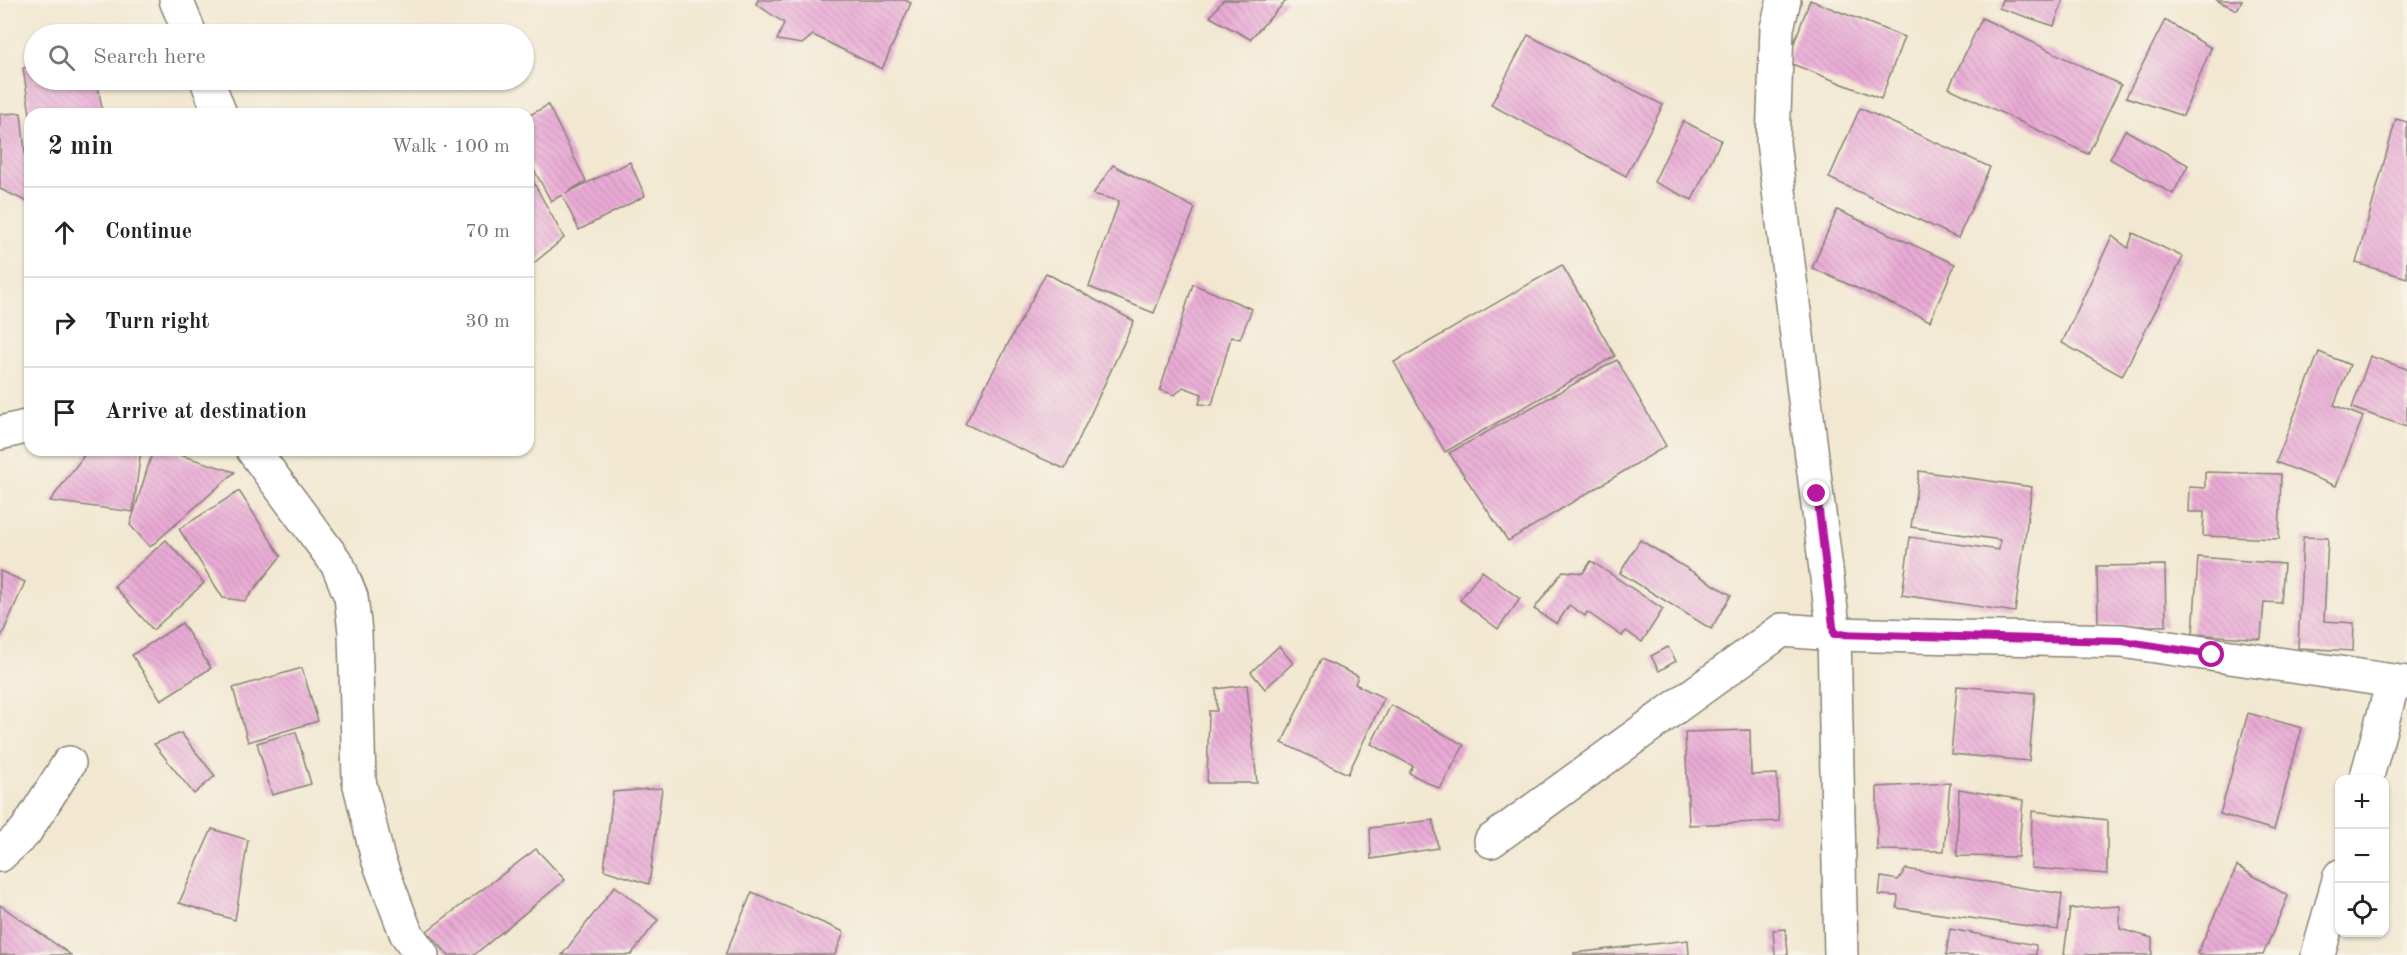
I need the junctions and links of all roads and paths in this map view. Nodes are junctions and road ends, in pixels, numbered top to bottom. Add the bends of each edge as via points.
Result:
1 (176, 0) edge
2 (1784, 0) edge
3 (186, 24) edge
4 (211, 90) edge
5 (218, 108) edge
6 (24, 427) edge
7 (0, 433) edge
8 (257, 456) edge
9 (1834, 634) junction
10 (2400, 683) edge
11 (69, 764) dead end
12 (2368, 775) edge
13 (1491, 841) dead end
14 (0, 855) edge
15 (2338, 883) edge
16 (422, 955) edge
17 (1841, 955) edge
18 (2318, 955) edge

1 - 3 street
2 - 9 street via 1777,28 1773,142
4 - 5 street
6 - 7 street
8 - 16 street via 338,565 351,597 359,781 378,859 406,933
9 - 10 street via 2122,641
9 - 13 street via 1782,630
9 - 17 street
10 - 12 street
11 - 14 street via 25,832
15 - 18 street

